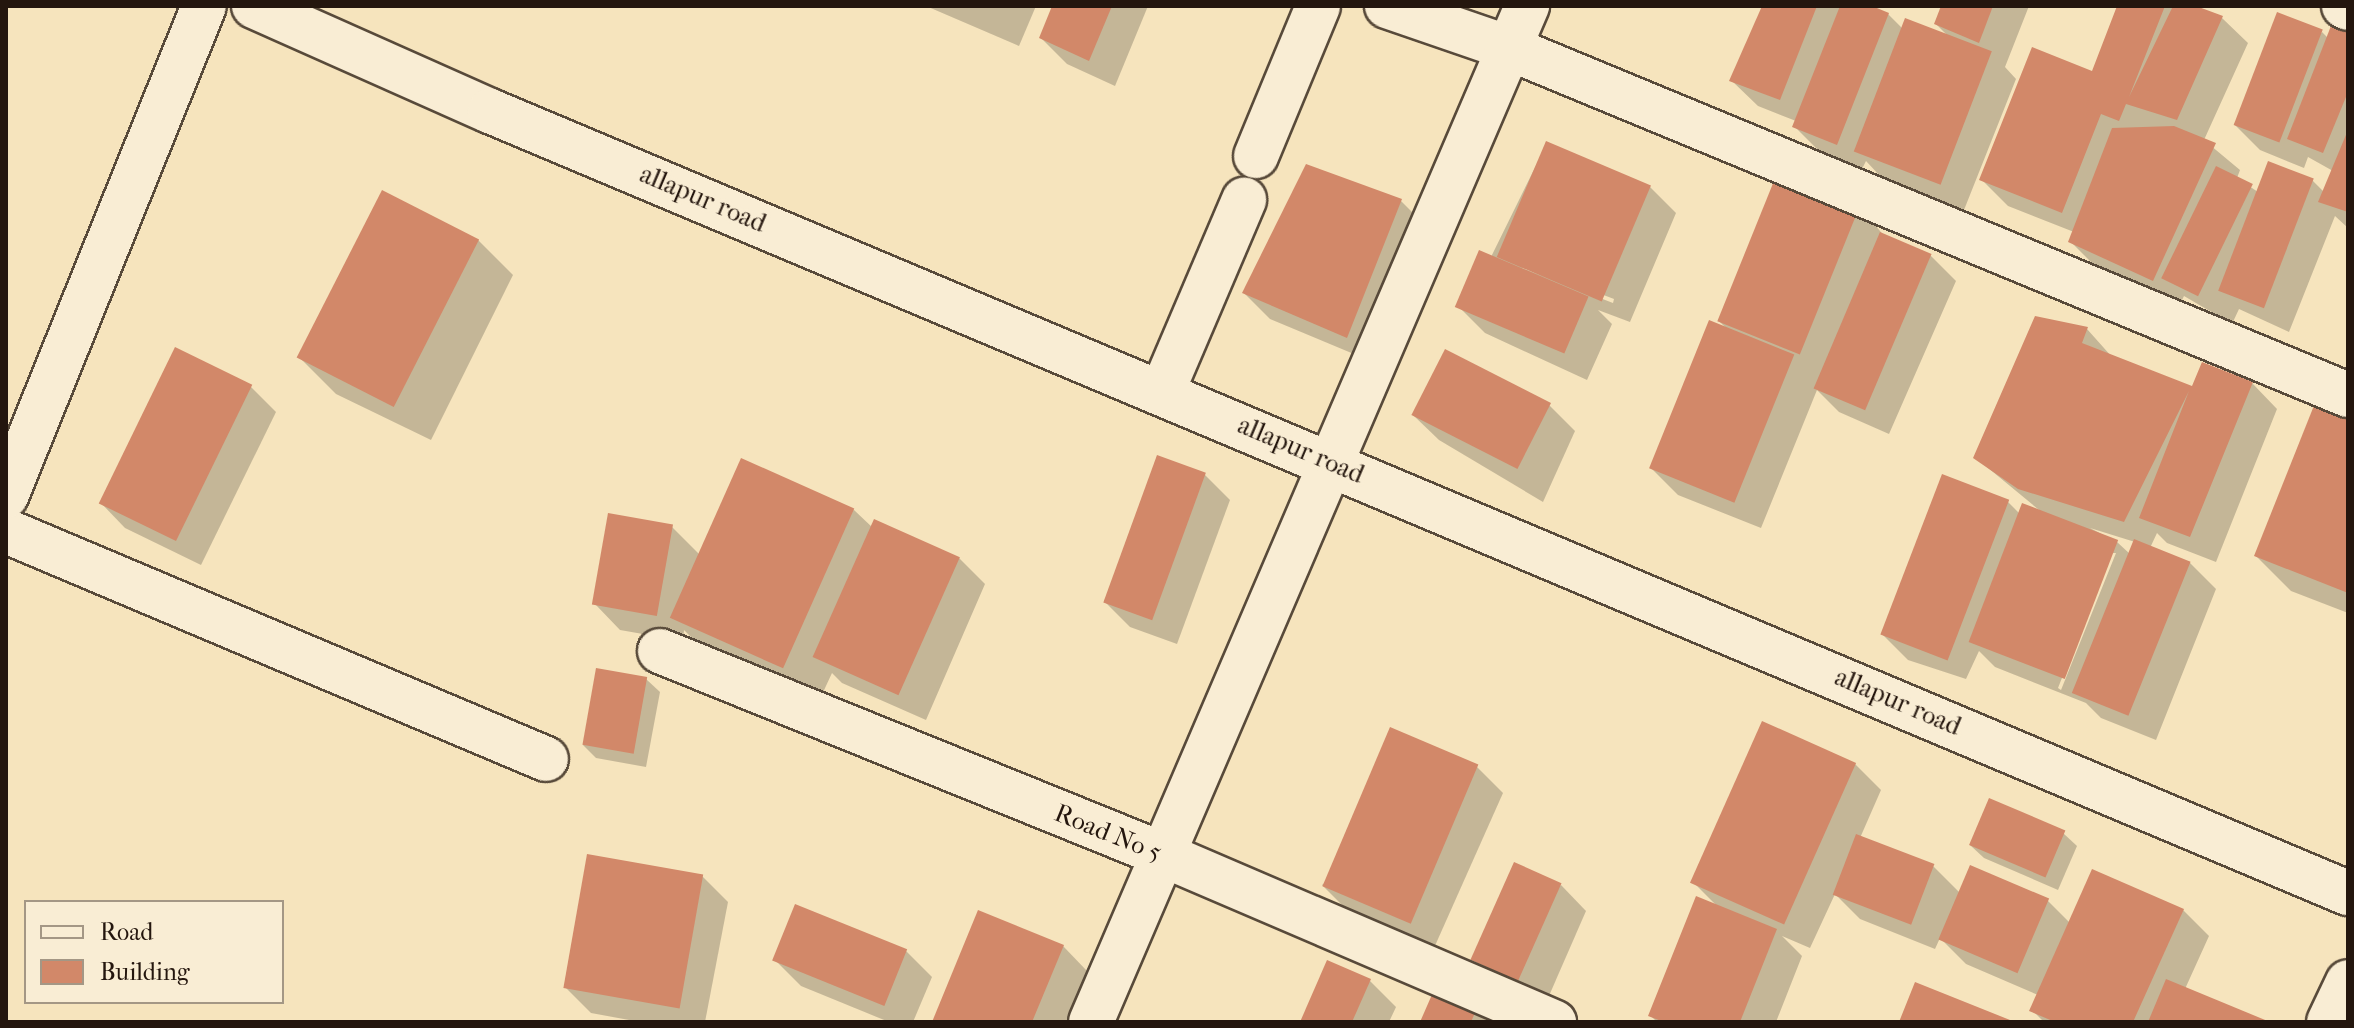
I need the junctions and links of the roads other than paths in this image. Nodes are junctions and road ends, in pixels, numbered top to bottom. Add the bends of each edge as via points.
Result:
1 (204, 6) edge
2 (254, 6) edge
3 (1318, 6) edge
4 (1387, 6) edge
5 (1527, 6) edge
6 (1509, 48) junction
7 (1256, 156) dead end
8 (1244, 200) dead end
9 (1163, 390) junction
10 (2348, 395) edge
11 (1330, 463) junction
12 (6, 496) edge
13 (6, 531) edge
14 (660, 651) dead end
15 (546, 759) dead end
16 (1159, 853) junction
17 (2348, 893) edge
18 (2348, 982) edge
19 (1091, 1022) edge
20 (1554, 1022) edge
21 (2329, 1022) edge

1 - 12 street
2 - 9 street, allapur road via 504,117
3 - 7 street
4 - 6 street
5 - 6 street
6 - 10 street
6 - 11 street
8 - 9 street
9 - 11 street, allapur road
11 - 16 street
11 - 17 street, allapur road
13 - 15 street
14 - 16 street, Road No 5
16 - 19 street
16 - 20 street, Road No 5
18 - 21 street

